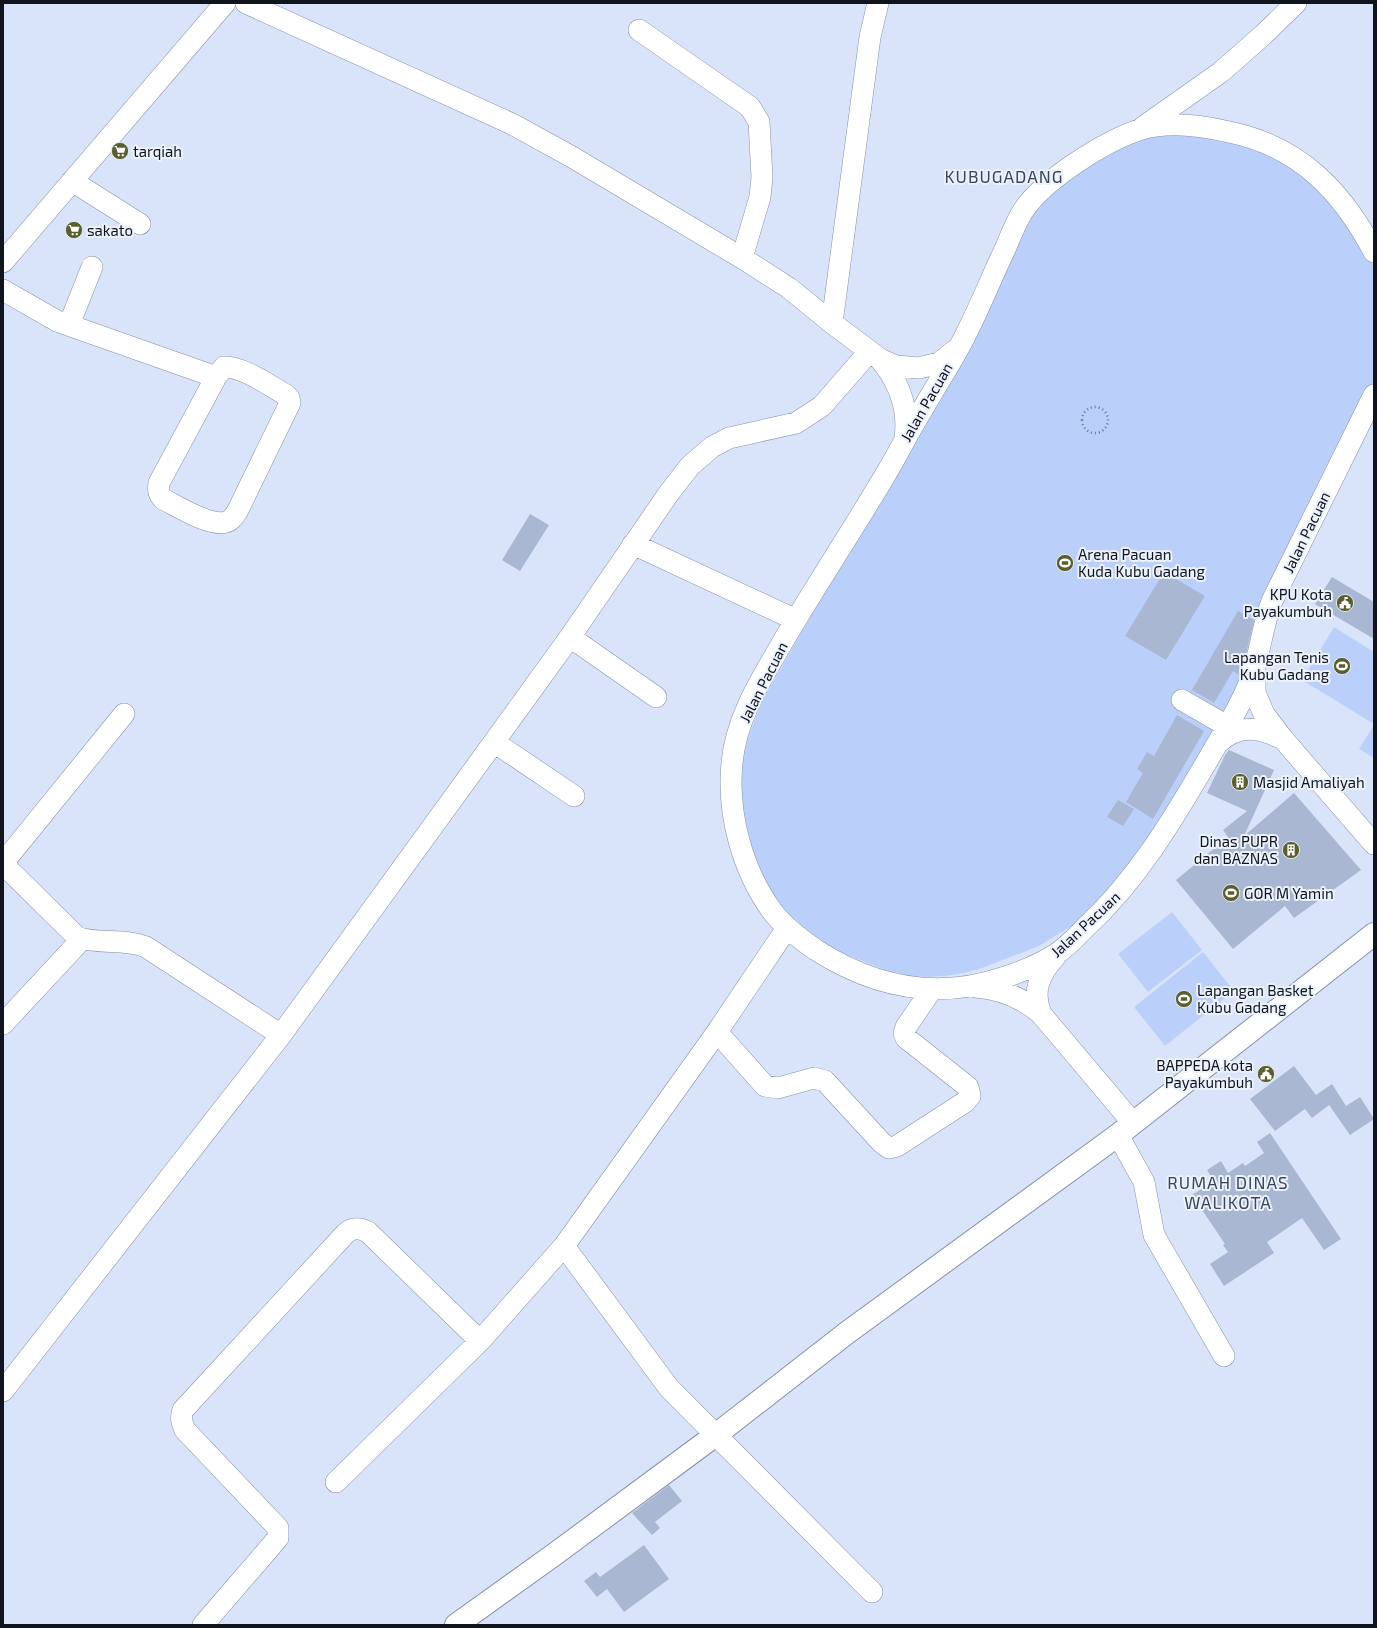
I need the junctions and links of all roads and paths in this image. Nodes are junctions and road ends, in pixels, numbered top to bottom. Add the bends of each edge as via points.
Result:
1 (225, 3) edge
2 (246, 3) edge
3 (878, 3) edge
4 (1296, 3) edge
5 (639, 30) dead end
6 (1140, 130) junction
7 (72, 182) junction
8 (140, 224) dead end
9 (1374, 252) edge
10 (742, 258) junction
11 (3, 262) edge
12 (92, 267) dead end
13 (3, 290) edge
14 (832, 323) junction
15 (69, 325) junction
16 (961, 343) junction
17 (875, 356) junction
18 (216, 377) junction
19 (1374, 395) edge
20 (1091, 432) joint
21 (905, 438) junction
22 (633, 544) junction
23 (796, 620) junction
24 (570, 636) junction
25 (1258, 656) junction
26 (656, 697) dead end
27 (1182, 700) dead end
28 (124, 714) dead end
29 (1227, 726) junction
30 (1283, 739) junction
31 (494, 742) junction
32 (1217, 744) junction
33 (574, 796) dead end
34 (1374, 844) edge
35 (3, 863) edge
36 (787, 928) junction
37 (1374, 934) edge
38 (82, 939) junction
39 (1060, 952) junction
40 (969, 987) junction
41 (932, 989) junction
42 (1041, 1014) junction
43 (3, 1024) edge
44 (717, 1032) junction
45 (281, 1035) junction
46 (1125, 1129) junction
47 (564, 1246) junction
48 (480, 1341) junction
49 (1224, 1356) dead end
50 (3, 1391) edge
51 (716, 1434) junction
52 (336, 1482) dead end
53 (872, 1592) dead end
54 (203, 1625) edge
55 (456, 1625) edge

1 - 7 street
2 - 10 street via 512,124
3 - 14 street via 870,37
4 - 6 street via 1221,72
5 - 10 street via 750,107 759,122 762,177 760,196
6 - 9 street, Jalan Pacuan via 1173,126 1214,129 1235,133 1276,147 1309,167 1322,179 1348,208
6 - 16 street, Jalan Pacuan via 1078,161 1031,199 1018,221
7 - 8 street
7 - 11 street
10 - 14 street via 789,288
12 - 15 street
13 - 15 street via 57,321
14 - 17 street
15 - 18 street
16 - 17 street via 947,357 930,367 896,366
16 - 21 street, Jalan Pacuan
17 - 21 street via 895,381 904,404 907,425
17 - 22 street via 822,406 796,423 730,438 712,447 690,466
18 - 18 street via 224,367 240,370 286,395 290,403 237,512 226,522 217,523 163,499 158,489
19 - 25 street, Jalan Pacuan via 1272,601
20 - 20 path via 1083,424 1083,416 1092,407 1101,408 1107,414 1108,423 1103,430
21 - 23 street, Jalan Pacuan via 891,466
22 - 23 street
22 - 24 street
23 - 36 street, Jalan Pacuan via 745,712 735,743 731,777 733,812 742,850 771,909
24 - 26 street
24 - 31 street
25 - 29 street, Jalan Pacuan via 1250,682
25 - 30 street via 1254,683 1256,698 1264,714
27 - 29 street
28 - 35 street
29 - 32 street, Jalan Pacuan
30 - 32 street via 1259,730 1247,729 1226,735
30 - 34 street
31 - 33 street
31 - 45 street
32 - 39 street, Jalan Pacuan via 1152,852 1122,890
35 - 38 street via 74,935
36 - 41 street, Jalan Pacuan via 823,954 864,975 887,982
36 - 44 street
37 - 46 main road
38 - 43 street
38 - 45 street via 133,943 146,947
39 - 40 street, Jalan Pacuan via 1018,973
39 - 42 street via 1043,972 1039,981 1036,998
40 - 41 street, Jalan Pacuan
40 - 42 street via 996,990 1011,995 1023,1000
41 - 44 street via 906,1027 906,1038 968,1087 970,1096 965,1102 897,1146 889,1148 825,1081 814,1078 778,1088 765,1086
42 - 46 street
44 - 47 street
45 - 50 street
46 - 49 street via 1144,1182 1154,1235
46 - 51 main road via 848,1332
47 - 48 street
47 - 51 street via 669,1388
48 - 52 street
48 - 54 street via 368,1232 354,1228 346,1233 181,1415 185,1430 280,1531 278,1538
51 - 53 street
51 - 55 main road

